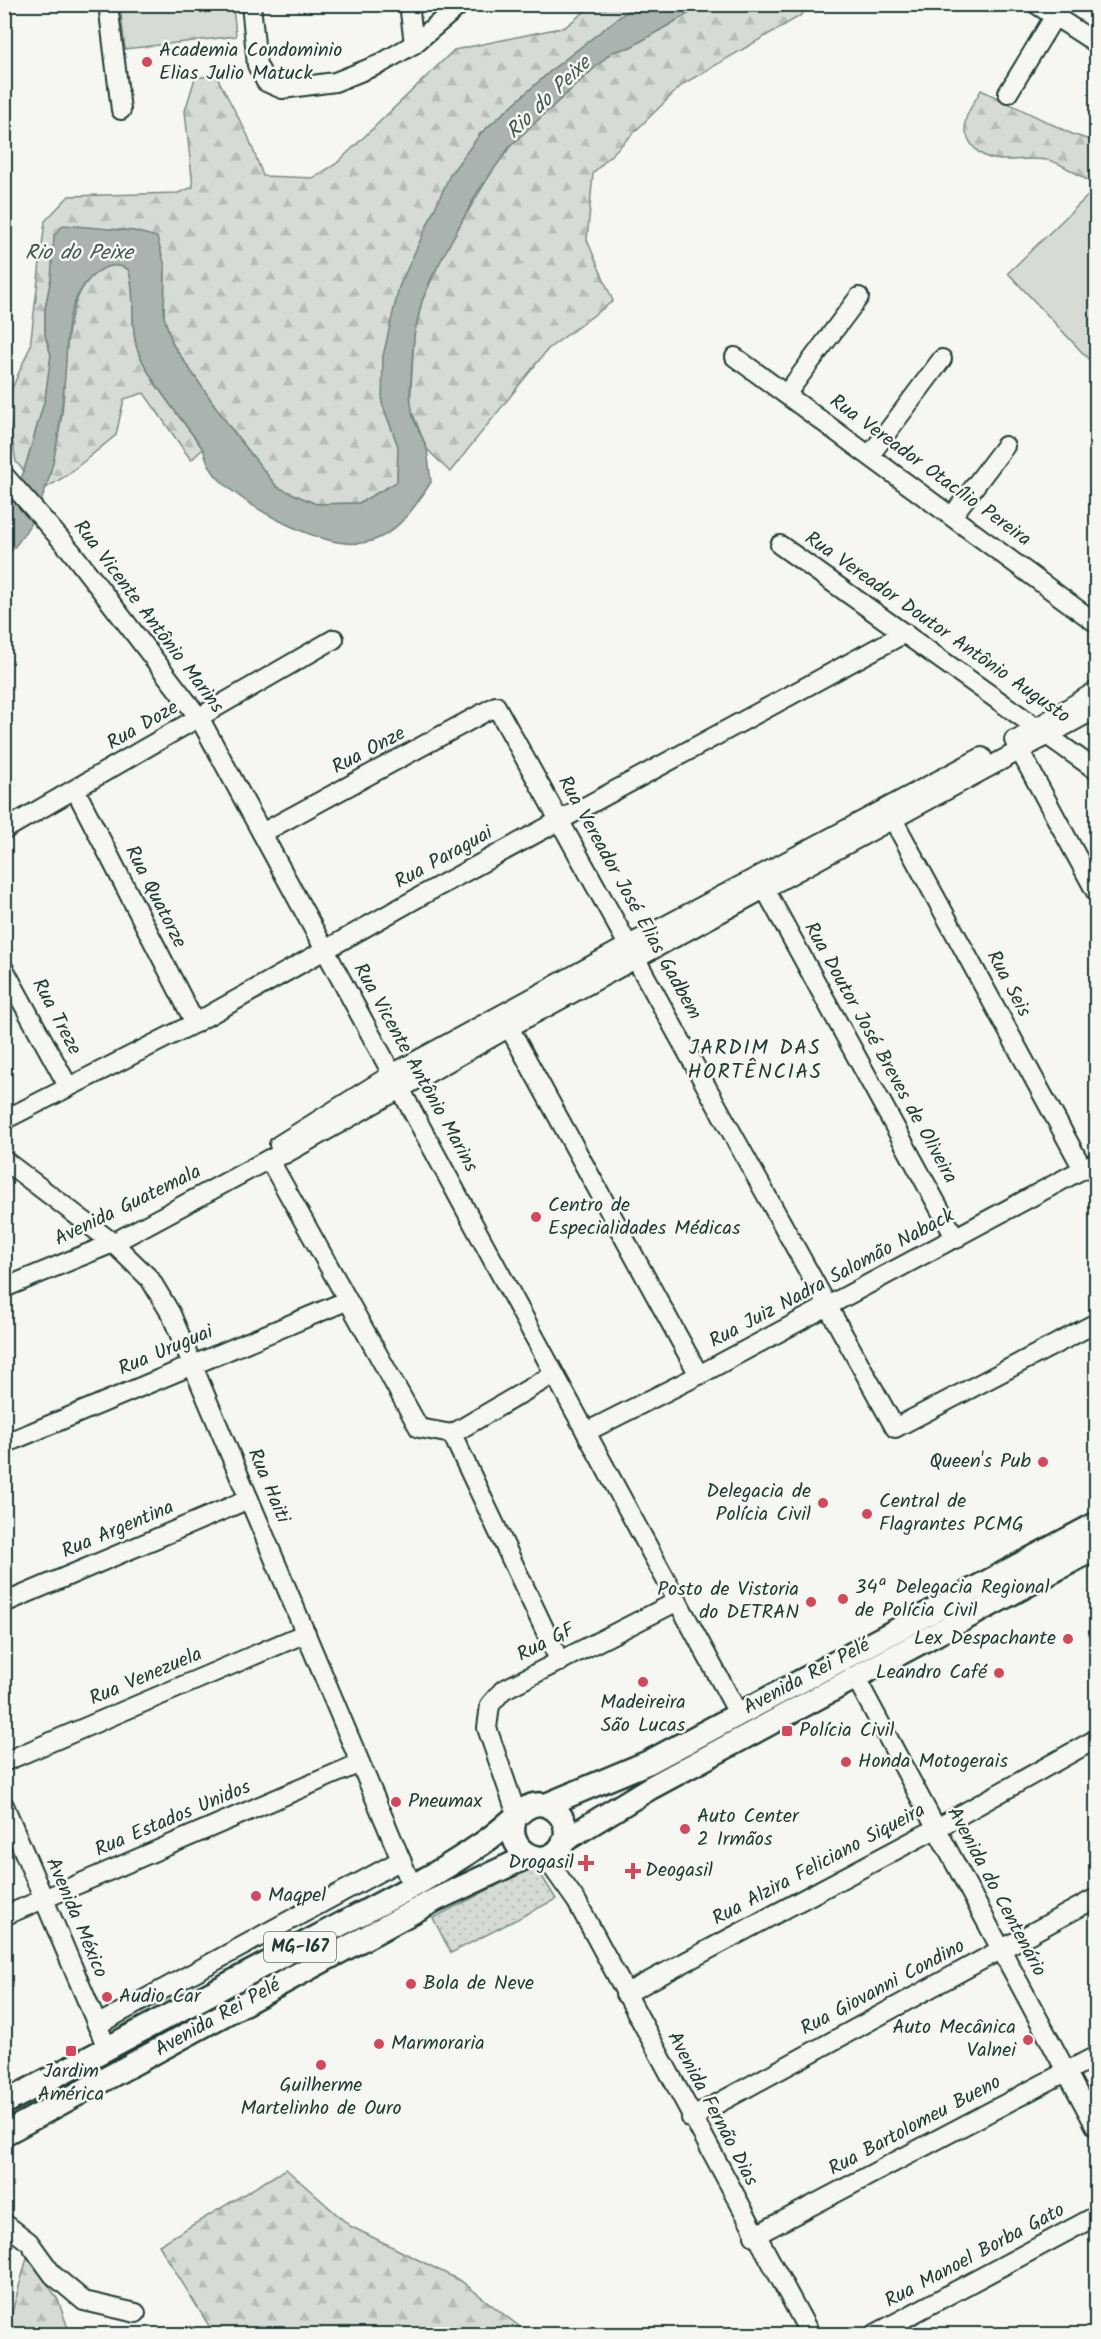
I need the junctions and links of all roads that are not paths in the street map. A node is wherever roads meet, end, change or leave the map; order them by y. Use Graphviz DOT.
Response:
graph roads {
  1 [pos="108,4"];
  2 [pos="251,4"];
  3 [pos="409,4"];
  4 [pos="461,4"];
  5 [pos="1036,4"];
  6 [pos="1058,10"];
  7 [pos="1096,43"];
  8 [pos="414,44"];
  9 [pos="1008,93"];
  10 [pos="121,110"];
  11 [pos="859,297"];
  12 [pos="735,357"];
  13 [pos="942,358"];
  14 [pos="787,393"];
  15 [pos="1005,446"];
  16 [pos="870,455"];
  17 [pos="4,475"];
  18 [pos="953,515"];
  19 [pos="780,545"];
  20 [pos="1096,623"];
  21 [pos="904,633"];
  22 [pos="334,639"];
  23 [pos="1096,691"];
  24 [pos="496,706"];
  25 [pos="1096,709"];
  26 [pos="200,719"];
  27 [pos="1044,732"];
  28 [pos="1017,746"];
  29 [pos="1096,770"];
  30 [pos="76,791"];
  31 [pos="891,814"];
  32 [pos="561,821"];
  33 [pos="4,831"];
  34 [pos="262,833"];
  35 [pos="765,889"];
  36 [pos="1096,892"];
  37 [pos="632,951"];
  38 [pos="326,952"];
  39 [pos="4,969"];
  40 [pos="506,1021"];
  41 [pos="195,1023"];
  42 [pos="397,1080"];
  43 [pos="68,1086"];
  44 [pos="4,1120"];
  45 [pos="269,1159"];
  46 [pos="4,1160"];
  47 [pos="1090,1166"];
  48 [pos="956,1239"];
  49 [pos="112,1243"];
  50 [pos="4,1288"];
  51 [pos="346,1301"];
  52 [pos="826,1306"];
  53 [pos="1096,1323"];
  54 [pos="192,1364"];
  55 [pos="554,1374"];
  56 [pos="699,1376"];
  57 [pos="586,1432"];
  58 [pos="452,1434"];
  59 [pos="4,1444"];
  60 [pos="249,1499"];
  61 [pos="1096,1524"];
  62 [pos="1096,1548"];
  63 [pos="678,1601"];
  64 [pos="4,1603"];
  65 [pos="306,1633"];
  66 [pos="560,1662"];
  67 [pos="856,1678"];
  68 [pos="738,1713"];
  69 [pos="1096,1739"];
  70 [pos="4,1762"];
  71 [pos="360,1763"];
  72 [pos="4,1805"];
  73 [pos="527,1811"];
  74 [pos="937,1828"];
  75 [pos="550,1850"];
  76 [pos="401,1860"];
  77 [pos="412,1886"];
  78 [pos="1096,1898"];
  79 [pos="44,1899"];
  80 [pos="4,1916"];
  81 [pos="1001,1949"];
  82 [pos="625,1994"];
  83 [pos="97,2025"];
  84 [pos="107,2048"];
  85 [pos="1096,2055"];
  86 [pos="1067,2071"];
  87 [pos="4,2103"];
  88 [pos="691,2118"];
  89 [pos="1096,2127"];
  90 [pos="4,2134"];
  91 [pos="1096,2217"];
  92 [pos="4,2223"];
  93 [pos="754,2236"];
  94 [pos="136,2313"];
  95 [pos="810,2334"];
  96 [pos="875,2334"];
  1 -- 10 [label="street"];
  2 -- 8 [label="street"];
  3 -- 8 [label="street"];
  4 -- 8 [label="street"];
  5 -- 6 [label="street"];
  6 -- 7 [label="street"];
  6 -- 9 [label="street"];
  11 -- 14 [label="street"];
  12 -- 14 [label="street, Rua Vereador Otacílio Pereira"];
  13 -- 16 [label="street"];
  14 -- 16 [label="street, Rua Vereador Otacílio Pereira"];
  15 -- 18 [label="street"];
  16 -- 18 [label="street, Rua Vereador Otacílio Pereira"];
  17 -- 26 [label="street, Rua Vicente Antônio Marins"];
  18 -- 20 [label="street, Rua Vereador Otacílio Pereira"];
  19 -- 21 [label="street, Rua Vereador Doutor Antônio Augusto"];
  21 -- 27 [label="street, Rua Vereador Doutor Antônio Augusto"];
  21 -- 32 [label="street, Rua Paraguai"];
  22 -- 26 [label="street, Rua Doze"];
  23 -- 27 [label="street"];
  24 -- 32 [label="street, Rua Vereador José Elias Gadbem"];
  24 -- 34 [label="street, Rua Onze"];
  25 -- 27 [label="street"];
  26 -- 30 [label="street, Rua Doze"];
  26 -- 34 [label="street, Rua Vicente Antônio Marins"];
  27 -- 28 [label="street"];
  27 -- 29 [label="street, Rua Vereador Doutor Antônio Augusto"];
  28 -- 31 [label="street"];
  28 -- 36 [label="street"];
  30 -- 33 [label="street, Rua Doze"];
  30 -- 41 [label="street, Rua Quatorze"];
  31 -- 35 [label="street"];
  31 -- 37 [label="street"];
  31 -- 47 [label="street, Rua Seis"];
  32 -- 37 [label="street, Rua Vereador José Elias Gadbem"];
  32 -- 38 [label="street, Rua Paraguai"];
  34 -- 38 [label="street, Rua Vicente Antônio Marins"];
  35 -- 37 [label="street"];
  35 -- 48 [label="street, Rua Doutor José Breves de Oliveira"];
  37 -- 40 [label="street, Avenida Guatemala"];
  37 -- 52 [label="street, Rua Vereador José Elias Gadbem"];
  38 -- 41 [label="street, Rua Paraguai"];
  38 -- 42 [label="street, Rua Vicente Antônio Marins"];
  39 -- 43 [label="street, Rua Treze"];
  40 -- 42 [label="street, Avenida Guatemala"];
  40 -- 56 [label="street"];
  41 -- 43 [label="street, Rua Paraguai"];
  42 -- 45 [label="street, Avenida Guatemala"];
  42 -- 55 [label="street, Rua Vicente Antônio Marins"];
  43 -- 44 [label="street, Rua Paraguai"];
  45 -- 49 [label="street, Avenida Guatemala"];
  45 -- 51 [label="street"];
  46 -- 49 [label="street, Rua Haiti"];
  47 -- 48 [label="street, Rua Juiz Nadra Salomão Naback"];
  48 -- 52 [label="street, Rua Juiz Nadra Salomão Naback"];
  49 -- 50 [label="street, Avenida Guatemala"];
  49 -- 54 [label="street, Rua Haiti"];
  51 -- 54 [label="street, Rua Uruguai"];
  51 -- 58 [label="street"];
  52 -- 53 [label="street, Rua Vereador José Elias Gadbem"];
  52 -- 56 [label="street, Rua Juiz Nadra Salomão Naback"];
  54 -- 59 [label="street, Rua Uruguai"];
  54 -- 60 [label="street, Rua Haiti"];
  55 -- 57 [label="street, Rua Vicente Antônio Marins"];
  55 -- 58 [label="street"];
  56 -- 57 [label="street, Rua Juiz Nadra Salomão Naback"];
  57 -- 63 [label="street, Rua Vicente Antônio Marins"];
  58 -- 66 [label="street"];
  60 -- 64 [label="street, Rua Argentina"];
  60 -- 65 [label="street, Rua Haiti"];
  61 -- 68 [label="main road, Avenida Rei Pelé / MG-167"];
  62 -- 67 [label="main road, Avenida Rei Pelé / MG-167"];
  63 -- 66 [label="street, Rua GF"];
  63 -- 68 [label="street, Rua Vicente Antônio Marins"];
  65 -- 70 [label="street, Rua Venezuela"];
  65 -- 71 [label="street, Rua Haiti"];
  66 -- 73 [label="street, Rua GF"];
  67 -- 74 [label="street, Avenida do Centenário"];
  67 -- 75 [label="main road, Avenida Rei Pelé / MG-167"];
  68 -- 73 [label="main road, Avenida Rei Pelé / MG-167"];
  69 -- 74 [label="street, Rua Alzira Feliciano Siqueira"];
  71 -- 76 [label="street, Rua Haiti"];
  71 -- 79 [label="street, Rua Estados Unidos"];
  72 -- 79 [label="street, Avenida México"];
  73 -- 75 [label="main road"];
  73 -- 75 [label="main road"];
  73 -- 77 [label="main road, Avenida Rei Pelé / MG-167"];
  74 -- 81 [label="street, Avenida do Centenário"];
  74 -- 82 [label="street, Rua Alzira Feliciano Siqueira"];
  75 -- 82 [label="street, Avenida Fernão Dias"];
  75 -- 90 [label="main road, Avenida Rei Pelé / MG-167"];
  76 -- 77 [label="street, Rua Haiti"];
  76 -- 83 [label="street"];
  77 -- 84 [label="main road, Avenida Rei Pelé / MG-167"];
  78 -- 81 [label="street, Rua Giovanni Condino"];
  79 -- 80 [label="street, Rua Estados Unidos"];
  79 -- 83 [label="street, Avenida México"];
  81 -- 86 [label="street, Avenida do Centenário"];
  81 -- 88 [label="street, Rua Giovanni Condino"];
  82 -- 88 [label="street, Avenida Fernão Dias"];
  83 -- 84 [label="street, Avenida México"];
  84 -- 87 [label="main road, Avenida Rei Pelé / MG-167"];
  85 -- 86 [label="street, Rua Bartolomeu Bueno"];
  86 -- 89 [label="street, Avenida do Centenário"];
  86 -- 93 [label="street, Rua Bartolomeu Bueno"];
  88 -- 93 [label="street, Avenida Fernão Dias"];
  91 -- 96 [label="street, Rua Manoel Borba Gato"];
  92 -- 94 [label="street"];
  93 -- 95 [label="street, Avenida Fernão Dias"];
}
